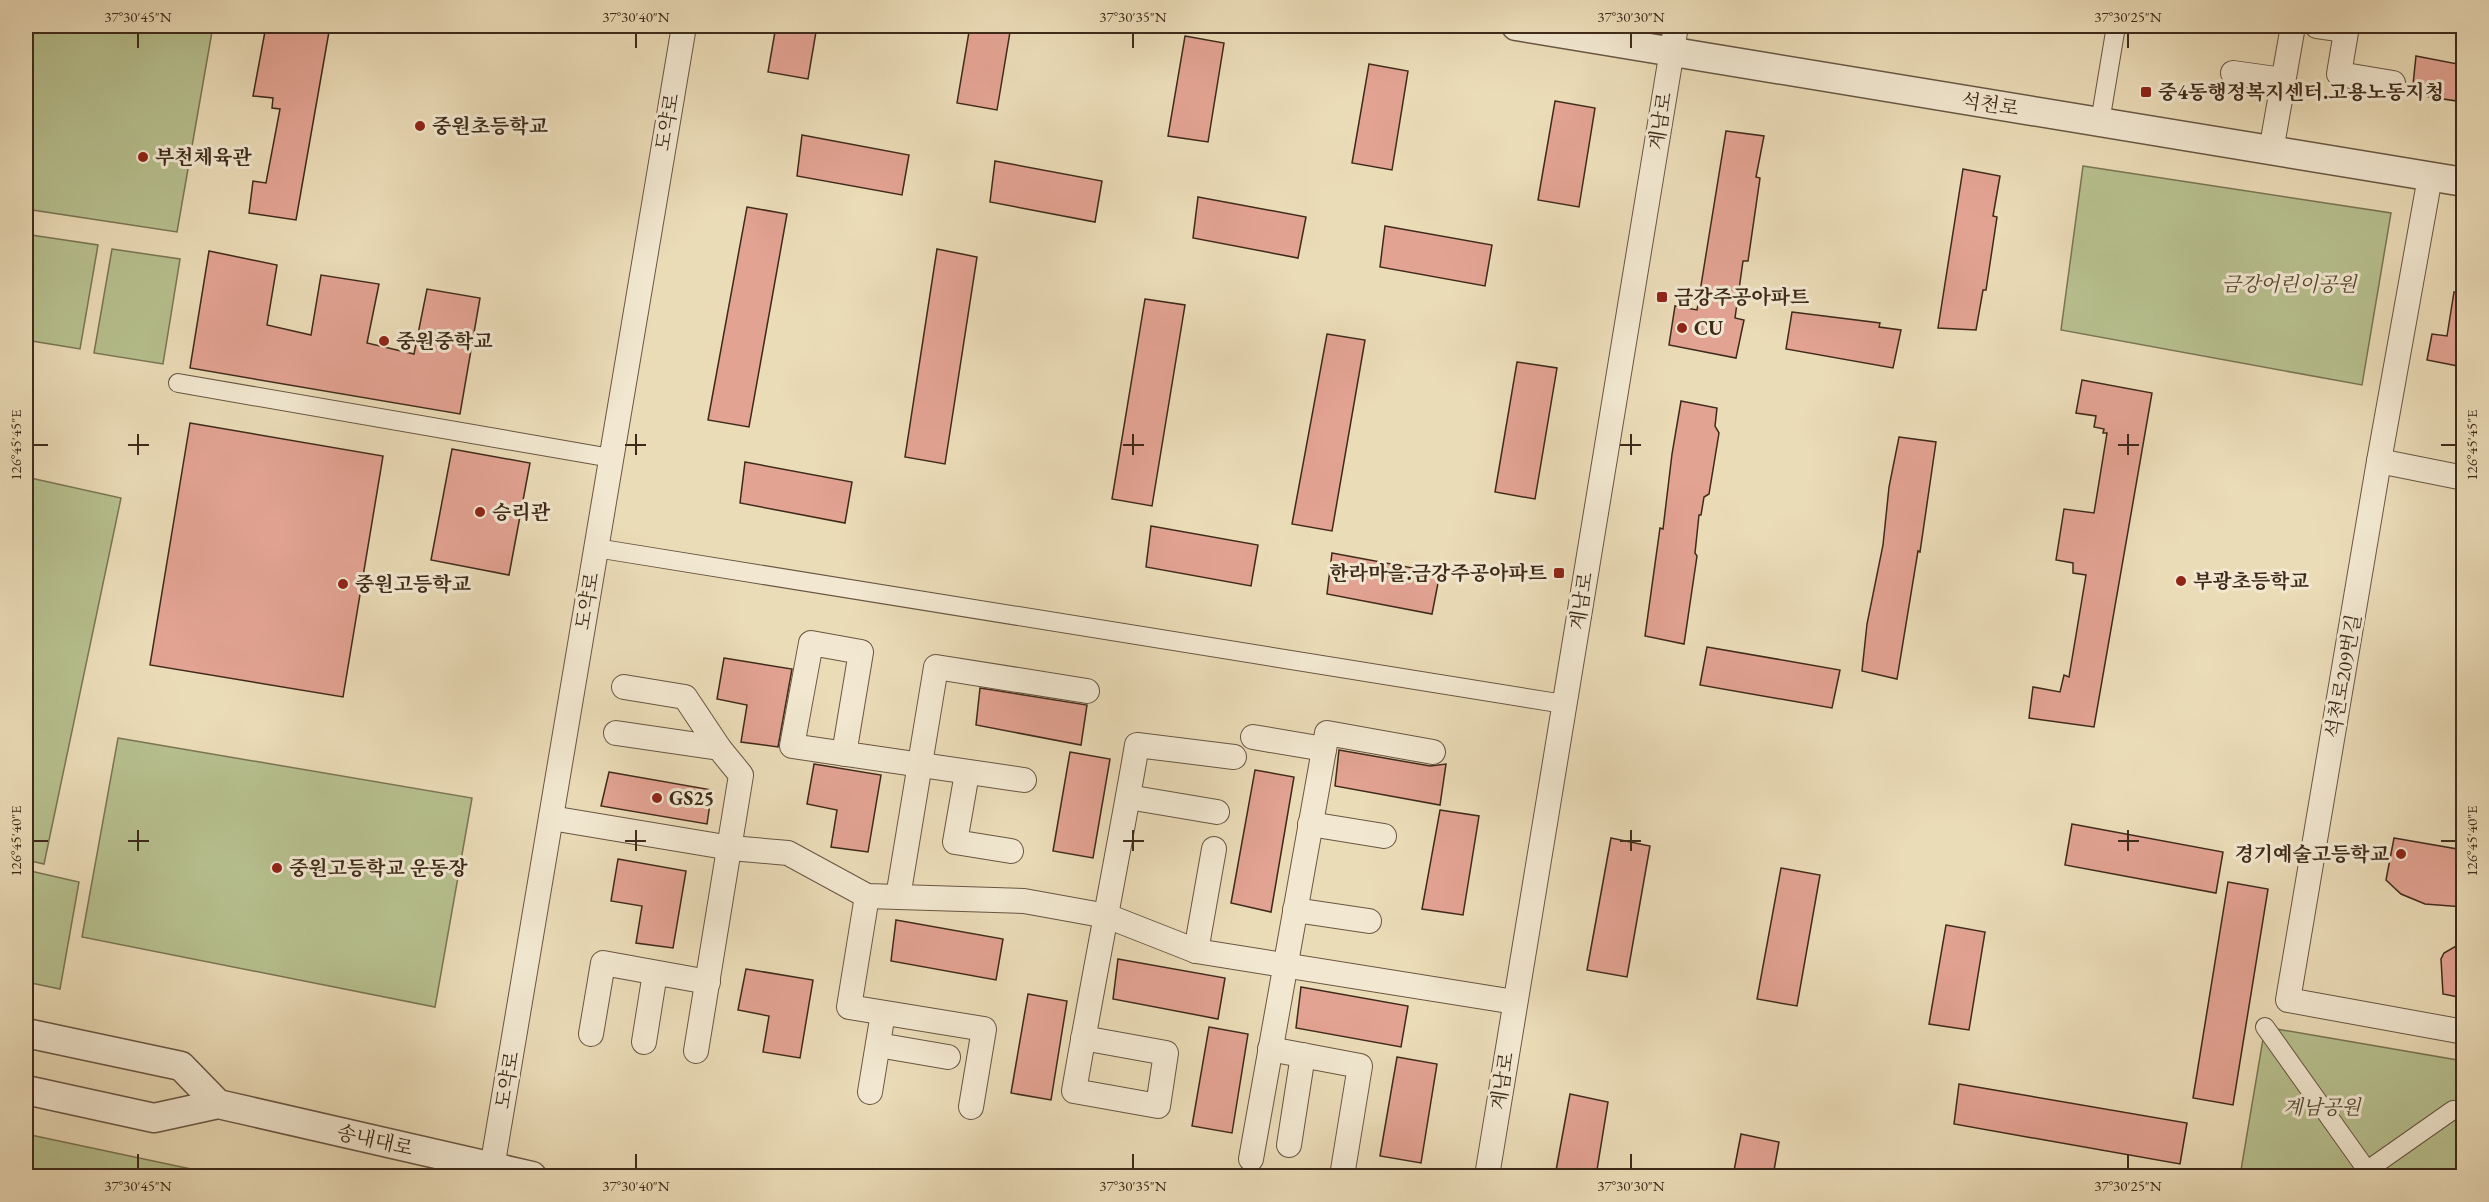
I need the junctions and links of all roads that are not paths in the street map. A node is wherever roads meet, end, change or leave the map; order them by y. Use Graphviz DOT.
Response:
graph roads {
  1 [pos="684,26"];
  2 [pos="1516,26"];
  3 [pos="2116,26"];
  4 [pos="2293,26"];
  5 [pos="2317,26"];
  6 [pos="2347,28"];
  7 [pos="1674,38"];
  8 [pos="2233,73"];
  9 [pos="2283,80"];
  10 [pos="2393,83"];
  11 [pos="2100,122"];
  12 [pos="2271,151"];
  13 [pos="2430,177"];
  14 [pos="2463,182"];
  15 [pos="178,383"];
  16 [pos="611,458"];
  17 [pos="2379,461"];
  18 [pos="2463,478"];
  19 [pos="596,548"];
  20 [pos="624,687"];
  21 [pos="1087,692"];
  22 [pos="1564,704"];
  23 [pos="616,733"];
  24 [pos="1253,737"];
  25 [pos="719,748"];
  26 [pos="1324,749"];
  27 [pos="1433,752"];
  28 [pos="844,754"];
  29 [pos="1234,757"];
  30 [pos="919,765"];
  31 [pos="967,773"];
  32 [pos="1024,780"];
  33 [pos="1128,797"];
  34 [pos="1218,812"];
  35 [pos="551,818"];
  36 [pos="1310,824"];
  37 [pos="1384,836"];
  38 [pos="731,848"];
  39 [pos="1214,849"];
  40 [pos="1011,851"];
  41 [pos="867,896"];
  42 [pos="898,897"];
  43 [pos="1295,910"];
  44 [pos="1107,916"];
  45 [pos="1369,921"];
  46 [pos="1196,951"];
  47 [pos="1285,965"];
  48 [pos="655,973"];
  49 [pos="708,982"];
  50 [pos="1515,1002"];
  51 [pos="883,1012"];
  52 [pos="2265,1027"];
  53 [pos="2463,1032"];
  54 [pos="26,1033"];
  55 [pos="591,1034"];
  56 [pos="1083,1038"];
  57 [pos="644,1042"];
  58 [pos="878,1045"];
  59 [pos="1270,1049"];
  60 [pos="696,1051"];
  61 [pos="1303,1055"];
  62 [pos="948,1057"];
  63 [pos="26,1090"];
  64 [pos="870,1092"];
  65 [pos="218,1104"];
  66 [pos="971,1107"];
  67 [pos="2463,1110"];
  68 [pos="1290,1145"];
  69 [pos="1251,1159"];
  70 [pos="491,1172"];
  71 [pos="2366,1174"];
  72 [pos="532,1176"];
  73 [pos="1342,1176"];
  74 [pos="1486,1176"];
  1 -- 16 [label="street, 도약로"];
  2 -- 7 [label="street, 석천로"];
  3 -- 11 [label="street"];
  4 -- 9 [label="street"];
  5 -- 6 [label="street"];
  6 -- 10 [label="street"];
  7 -- 11 [label="street, 석천로"];
  7 -- 22 [label="street, 계남로"];
  8 -- 9 [label="street"];
  9 -- 12 [label="street"];
  11 -- 12 [label="street, 석천로"];
  12 -- 13 [label="street, 석천로"];
  13 -- 14 [label="street, 석천로"];
  13 -- 17 [label="street, 석천로209번길"];
  15 -- 16 [label="street"];
  16 -- 19 [label="street, 도약로"];
  17 -- 18 [label="street"];
  17 -- 53 [label="street, 석천로209번길"];
  19 -- 22 [label="street"];
  19 -- 35 [label="street, 도약로"];
  20 -- 25 [label="street"];
  21 -- 30 [label="street"];
  22 -- 50 [label="street, 계남로"];
  23 -- 25 [label="street"];
  24 -- 26 [label="street"];
  25 -- 38 [label="street"];
  26 -- 27 [label="street"];
  26 -- 36 [label="street"];
  28 -- 28 [label="street"];
  28 -- 30 [label="street"];
  29 -- 33 [label="street"];
  30 -- 31 [label="street"];
  30 -- 42 [label="street"];
  31 -- 32 [label="street"];
  31 -- 40 [label="street"];
  33 -- 34 [label="street"];
  33 -- 44 [label="street"];
  35 -- 38 [label="street"];
  35 -- 70 [label="street, 도약로"];
  36 -- 37 [label="street"];
  36 -- 43 [label="street"];
  38 -- 41 [label="street"];
  38 -- 49 [label="street"];
  39 -- 46 [label="street"];
  41 -- 42 [label="street"];
  41 -- 51 [label="street"];
  42 -- 44 [label="street"];
  43 -- 45 [label="street"];
  43 -- 47 [label="street"];
  44 -- 46 [label="street"];
  44 -- 56 [label="street"];
  46 -- 47 [label="street"];
  47 -- 50 [label="street"];
  47 -- 59 [label="street"];
  48 -- 49 [label="street"];
  48 -- 55 [label="street"];
  48 -- 57 [label="street"];
  49 -- 60 [label="street"];
  50 -- 74 [label="street, 계남로"];
  51 -- 58 [label="street"];
  51 -- 66 [label="street"];
  52 -- 71 [label="street"];
  54 -- 65 [label="street"];
  58 -- 62 [label="street"];
  58 -- 64 [label="street"];
  59 -- 61 [label="street"];
  59 -- 69 [label="street"];
  61 -- 68 [label="street"];
  61 -- 73 [label="street"];
  63 -- 65 [label="street, 송내대로"];
  65 -- 70 [label="street, 송내대로"];
  67 -- 71 [label="street"];
  70 -- 72 [label="street, 송내대로"];
}
